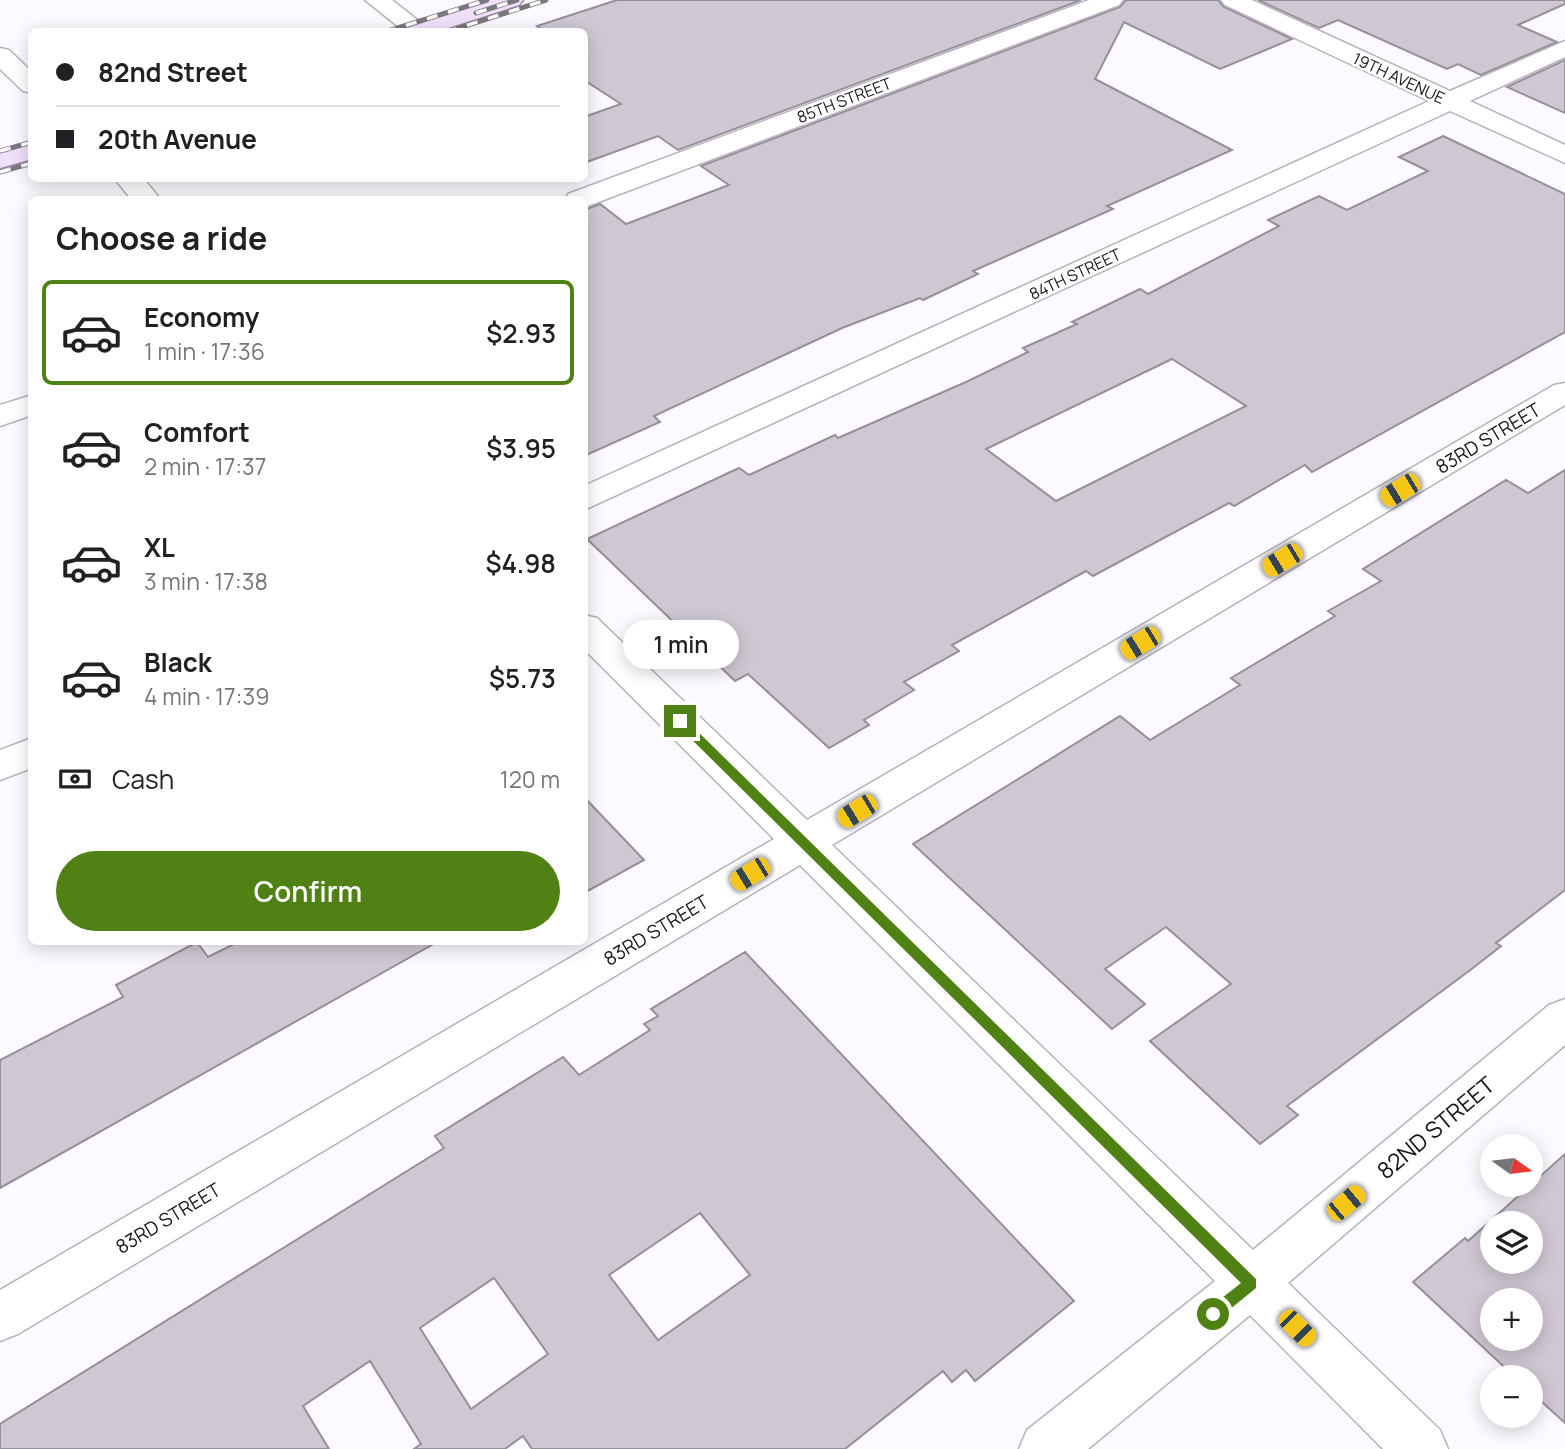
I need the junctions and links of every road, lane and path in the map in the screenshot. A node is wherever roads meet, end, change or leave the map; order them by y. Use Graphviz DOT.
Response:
graph roads {
  1 [pos="377,0"];
  2 [pos="511,0"];
  3 [pos="1111,0"];
  4 [pos="1233,0"];
  5 [pos="412,28"];
  6 [pos="420,28"];
  7 [pos="1565,48"];
  8 [pos="0,55"];
  9 [pos="28,82"];
  10 [pos="1450,102"];
  11 [pos="28,151"];
  12 [pos="1565,155"];
  13 [pos="0,160"];
  14 [pos="131,182"];
  15 [pos="144,196"];
  16 [pos="588,196"];
  17 [pos="1565,392"];
  18 [pos="28,406"];
  19 [pos="0,416"];
  20 [pos="588,497"];
  21 [pos="588,631"];
  22 [pos="28,754"];
  23 [pos="0,766"];
  24 [pos="804,843"];
  25 [pos="1565,1018"];
  26 [pos="1251,1283"];
  27 [pos="0,1317"];
  28 [pos="1046,1449"];
  29 [pos="1421,1449"];
  1 -- 5 [label="street"];
  2 -- 6 [label="main road"];
  3 -- 16 [label="street, 85TH STREET"];
  4 -- 10 [label="street, 19TH AVENUE"];
  7 -- 10 [label="street, 84TH STREET"];
  8 -- 9 [label="street"];
  10 -- 12 [label="street, 19TH AVENUE"];
  10 -- 20 [label="street, 84TH STREET"];
  11 -- 13 [label="main road"];
  14 -- 15 [label="street"];
  17 -- 24 [label="street, 83RD STREET"];
  18 -- 19 [label="street"];
  21 -- 24 [label="street"];
  22 -- 23 [label="street"];
  24 -- 26 [label="street"];
  24 -- 27 [label="street, 83RD STREET"];
  25 -- 26 [label="street, 82ND STREET"];
  26 -- 28 [label="street, 82ND STREET"];
  26 -- 29 [label="street"];
}
